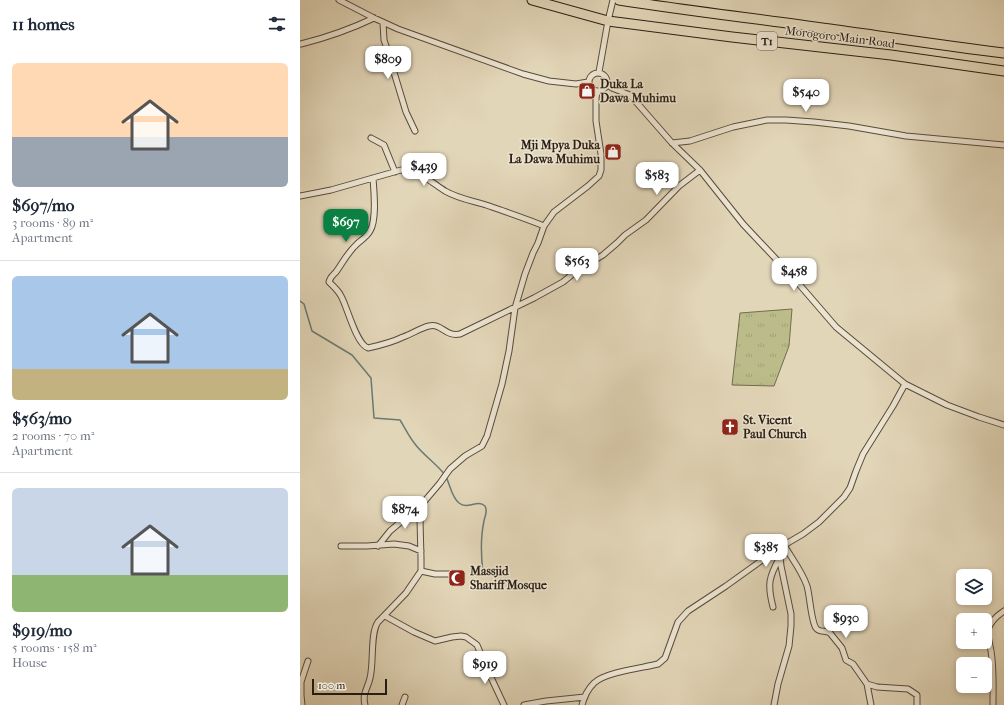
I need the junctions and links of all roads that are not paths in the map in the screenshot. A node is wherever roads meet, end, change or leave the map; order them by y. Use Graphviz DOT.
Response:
graph roads {
  1 [pos="339,0"];
  2 [pos="532,0"];
  3 [pos="613,0"];
  4 [pos="619,0"];
  5 [pos="374,18"];
  6 [pos="608,21"];
  7 [pos="383,23"];
  8 [pos="301,44"];
  9 [pos="1004,53"];
  10 [pos="1004,71"];
  11 [pos="598,72"];
  12 [pos="588,82"];
  13 [pos="607,84"];
  14 [pos="597,91"];
  15 [pos="415,130"];
  16 [pos="372,138"];
  17 [pos="672,143"];
  18 [pos="1004,145"];
  19 [pos="700,170"];
  20 [pos="395,172"];
  21 [pos="373,178"];
  22 [pos="300,190"];
  23 [pos="302,196"];
  24 [pos="544,226"];
  25 [pos="514,308"];
  26 [pos="905,384"];
  27 [pos="1004,420"];
  28 [pos="1002,424"];
  29 [pos="422,504"];
  30 [pos="341,546"];
  31 [pos="378,546"];
  32 [pos="782,547"];
  33 [pos="421,551"];
  34 [pos="780,556"];
  35 [pos="421,571"];
  36 [pos="452,574"];
  37 [pos="773,607"];
  38 [pos="1004,611"];
  39 [pos="385,616"];
  40 [pos="308,661"];
  41 [pos="867,684"];
  42 [pos="405,697"];
  43 [pos="584,697"];
  44 [pos="301,703"];
  45 [pos="365,705"];
  46 [pos="402,705"];
  47 [pos="504,705"];
  48 [pos="524,705"];
  49 [pos="582,705"];
  50 [pos="774,705"];
  51 [pos="870,705"];
  52 [pos="917,705"];
  53 [pos="993,705"];
  1 -- 5 [label="street"];
  2 -- 6 [label="highway, Morogoro Main Road / T1"];
  3 -- 6 [label="street"];
  4 -- 9 [label="highway, Morogoro Main Road / T1"];
  5 -- 7 [label="street"];
  5 -- 8 [label="street"];
  6 -- 10 [label="highway, Morogoro Main Road / T1"];
  6 -- 11 [label="street"];
  7 -- 12 [label="street"];
  7 -- 15 [label="street"];
  11 -- 12 [label="street"];
  11 -- 13 [label="street"];
  12 -- 14 [label="street"];
  13 -- 14 [label="street"];
  13 -- 17 [label="street"];
  14 -- 24 [label="street"];
  16 -- 20 [label="street"];
  17 -- 18 [label="street"];
  17 -- 19 [label="street"];
  19 -- 25 [label="street"];
  19 -- 26 [label="street"];
  20 -- 21 [label="street"];
  20 -- 24 [label="street"];
  21 -- 23 [label="street"];
  21 -- 25 [label="street"];
  22 -- 23 [label="street"];
  24 -- 25 [label="street"];
  25 -- 29 [label="street"];
  26 -- 28 [label="street"];
  26 -- 32 [label="street"];
  27 -- 28 [label="street"];
  29 -- 31 [label="street"];
  29 -- 33 [label="street"];
  30 -- 31 [label="street"];
  31 -- 33 [label="street"];
  32 -- 34 [label="street"];
  32 -- 41 [label="street"];
  32 -- 43 [label="street"];
  33 -- 35 [label="street"];
  34 -- 37 [label="street"];
  34 -- 50 [label="street"];
  35 -- 36 [label="street"];
  35 -- 39 [label="street"];
  38 -- 53 [label="street"];
  39 -- 45 [label="street"];
  39 -- 47 [label="street"];
  40 -- 44 [label="street"];
  41 -- 51 [label="street"];
  41 -- 52 [label="street"];
  42 -- 46 [label="street"];
  43 -- 48 [label="street"];
  43 -- 49 [label="street"];
}
